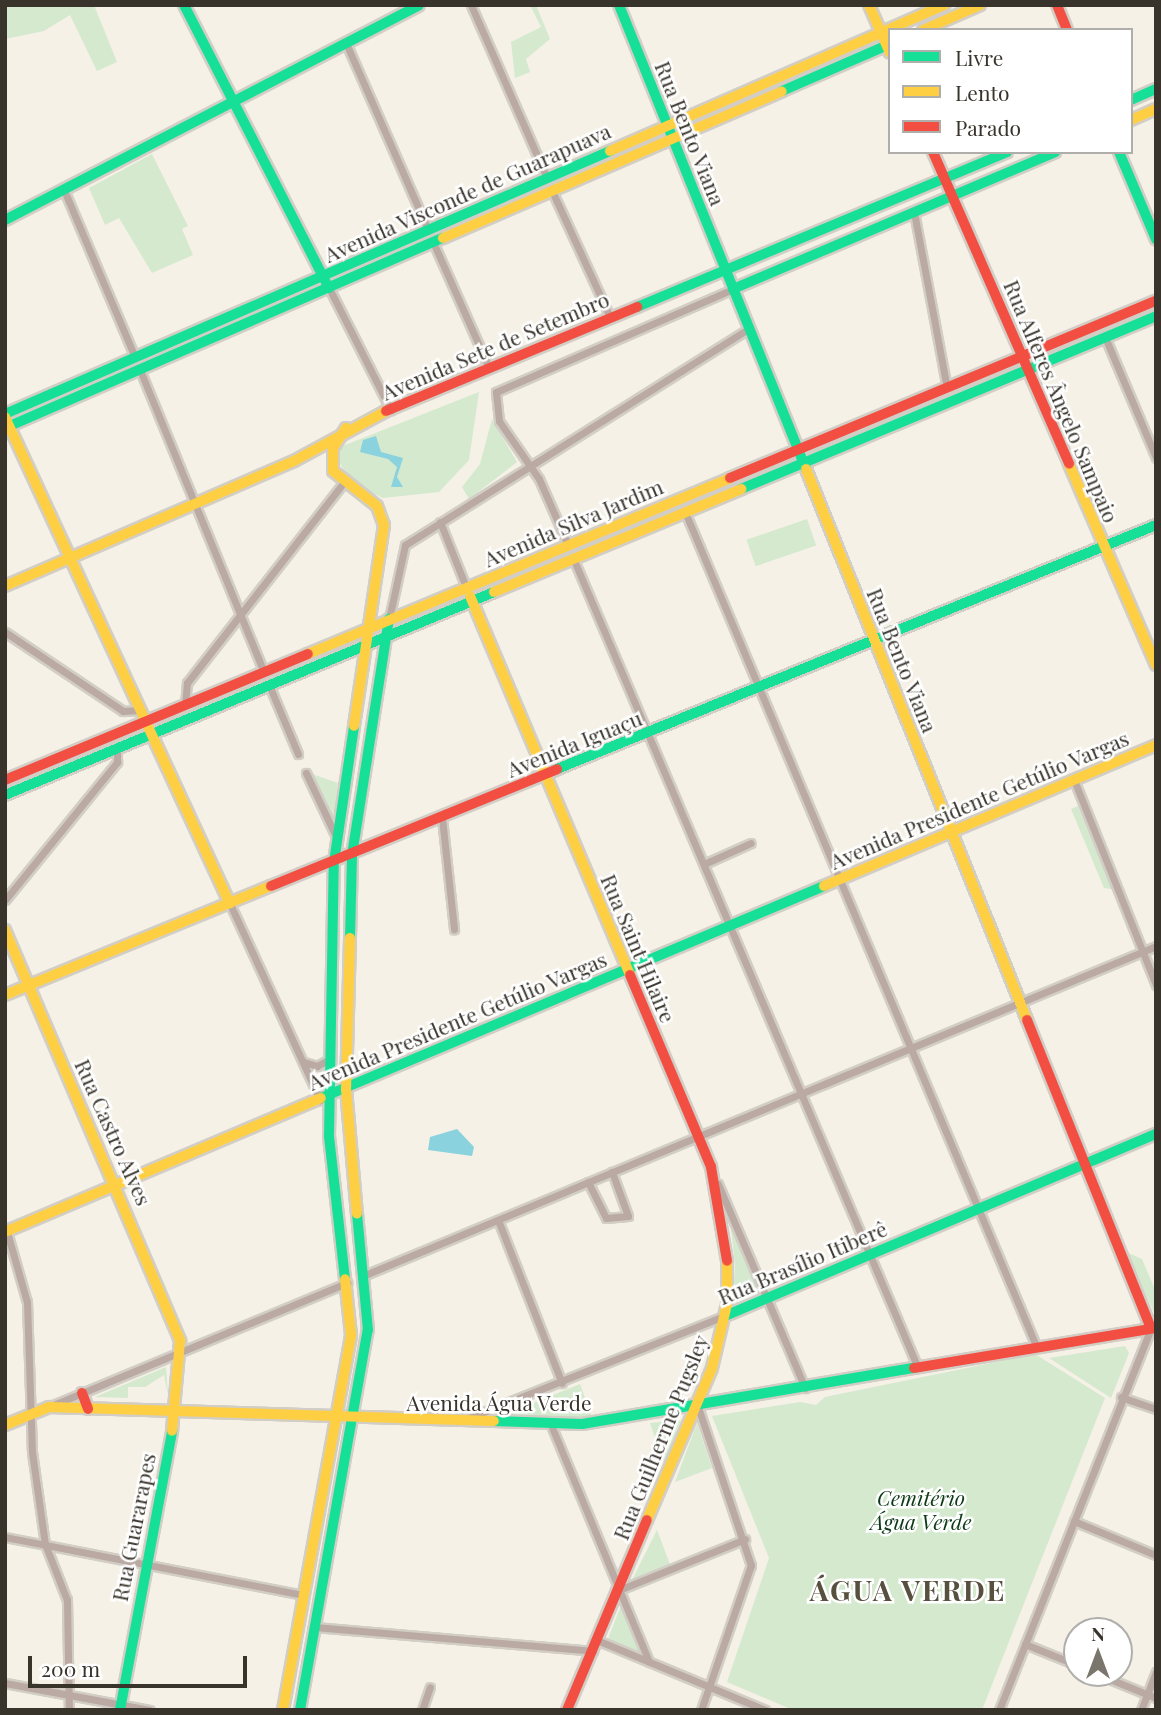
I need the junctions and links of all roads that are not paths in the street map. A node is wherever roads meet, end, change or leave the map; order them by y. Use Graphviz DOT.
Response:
graph roads {
  1 [pos="184,5"];
  2 [pos="419,5"];
  3 [pos="471,5"];
  4 [pos="619,5"];
  5 [pos="869,5"];
  6 [pos="945,5"];
  7 [pos="980,5"];
  8 [pos="1057,5"];
  9 [pos="942,22"];
  10 [pos="892,28"];
  11 [pos="928,28"];
  12 [pos="1066,28"];
  13 [pos="888,30"];
  14 [pos="881,33"];
  15 [pos="346,43"];
  16 [pos="888,46"];
  17 [pos="888,48"];
  18 [pos="1156,89"];
  19 [pos="1133,99"];
  20 [pos="727,100"];
  21 [pos="234,101"];
  22 [pos="751,104"];
  23 [pos="1156,109"];
  24 [pos="1133,119"];
  25 [pos="667,126"];
  26 [pos="672,139"];
  27 [pos="934,154"];
  28 [pos="1002,154"];
  29 [pos="1050,154"];
  30 [pos="1120,154"];
  31 [pos="568,169"];
  32 [pos="587,176"];
  33 [pos="547,178"];
  34 [pos="944,179"];
  35 [pos="64,190"];
  36 [pos="552,191"];
  37 [pos="952,196"];
  38 [pos="498,200"];
  39 [pos="914,212"];
  40 [pos="20,213"];
  41 [pos="487,219"];
  42 [pos="5,220"];
  43 [pos="5,229"];
  44 [pos="428,230"];
  45 [pos="1156,239"];
  46 [pos="433,242"];
  47 [pos="369,255"];
  48 [pos="396,259"];
  49 [pos="726,271"];
  50 [pos="323,276"];
  51 [pos="329,288"];
  52 [pos="733,289"];
  53 [pos="1156,301"];
  54 [pos="1130,312"];
  55 [pos="1156,316"];
  56 [pos="610,317"];
  57 [pos="749,328"];
  58 [pos="1119,331"];
  59 [pos="1105,337"];
  60 [pos="1022,356"];
  61 [pos="135,357"];
  62 [pos="489,368"];
  63 [pos="1027,369"];
  64 [pos="139,370"];
  65 [pos="947,388"];
  66 [pos="37,400"];
  67 [pos="61,404"];
  68 [pos="391,410"];
  69 [pos="881,415"];
  70 [pos="6,421"];
  71 [pos="896,424"];
  72 [pos="346,428"];
  73 [pos="797,450"];
  74 [pos="1156,458"];
  75 [pos="803,463"];
  76 [pos="524,465"];
  77 [pos="734,476"];
  78 [pos="343,483"];
  79 [pos="712,500"];
  80 [pos="195,504"];
  81 [pos="685,512"];
  82 [pos="645,513"];
  83 [pos="666,520"];
  84 [pos="440,522"];
  85 [pos="1156,525"];
  86 [pos="568,545"];
  87 [pos="1104,546"];
  88 [pos="71,558"];
  89 [pos="573,558"];
  90 [pos="5,586"];
  91 [pos="466,587"];
  92 [pos="472,600"];
  93 [pos="240,614"];
  94 [pos="389,619"];
  95 [pos="370,627"];
  96 [pos="5,632"];
  97 [pos="387,636"];
  98 [pos="874,641"];
  99 [pos="368,644"];
  100 [pos="325,646"];
  101 [pos="347,652"];
  102 [pos="1156,665"];
  103 [pos="264,672"];
  104 [pos="269,685"];
  105 [pos="760,688"];
  106 [pos="185,705"];
  107 [pos="140,710"];
  108 [pos="123,711"];
  109 [pos="145,721"];
  110 [pos="131,727"];
  111 [pos="151,734"];
  112 [pos="648,734"];
  113 [pos="1156,745"];
  114 [pos="117,748"];
  115 [pos="298,754"];
  116 [pos="306,773"];
  117 [pos="546,776"];
  118 [pos="5,780"];
  119 [pos="1074,780"];
  120 [pos="5,795"];
  121 [pos="442,818"];
  122 [pos="951,832"];
  123 [pos="355,833"];
  124 [pos="337,838"];
  125 [pos="751,843"];
  126 [pos="373,847"];
  127 [pos="352,855"];
  128 [pos="334,862"];
  129 [pos="704,864"];
  130 [pos="840,879"];
  131 [pos="5,900"];
  132 [pos="230,904"];
  133 [pos="730,926"];
  134 [pos="454,929"];
  135 [pos="5,930"];
  136 [pos="1156,946"];
  137 [pos="1142,951"];
  138 [pos="628,969"];
  139 [pos="29,985"];
  140 [pos="1156,985"];
  141 [pos="5,995"];
  142 [pos="1020,1002"];
  143 [pos="911,1048"];
  144 [pos="301,1059"];
  145 [pos="328,1060"];
  146 [pos="346,1089"];
  147 [pos="801,1093"];
  148 [pos="324,1098"];
  149 [pos="1156,1134"];
  150 [pos="698,1136"];
  151 [pos="1085,1164"];
  152 [pos="711,1167"];
  153 [pos="612,1172"];
  154 [pos="588,1182"];
  155 [pos="116,1185"];
  156 [pos="979,1209"];
  157 [pos="498,1220"];
  158 [pos="6,1231"];
  159 [pos="870,1255"];
  160 [pos="365,1275"];
  161 [pos="348,1282"];
  162 [pos="766,1298"];
  163 [pos="725,1316"];
  164 [pos="1153,1328"];
  165 [pos="1037,1348"];
  166 [pos="181,1352"];
  167 [pos="918,1368"];
  168 [pos="562,1382"];
  169 [pos="804,1388"];
  170 [pos="82,1393"];
  171 [pos="1121,1397"];
  172 [pos="49,1407"];
  173 [pos="698,1407"];
  174 [pos="88,1409"];
  175 [pos="1156,1409"];
  176 [pos="175,1412"];
  177 [pos="32,1414"];
  178 [pos="335,1419"];
  179 [pos="353,1419"];
  180 [pos="460,1421"];
  181 [pos="5,1425"];
  182 [pos="551,1425"];
  183 [pos="1074,1521"];
  184 [pos="5,1537"];
  185 [pos="745,1539"];
  186 [pos="45,1544"];
  187 [pos="1156,1555"];
  188 [pos="145,1561"];
  189 [pos="619,1590"];
  190 [pos="304,1595"];
  191 [pos="315,1626"];
  192 [pos="597,1640"];
  193 [pos="1025,1644"];
  194 [pos="593,1651"];
  195 [pos="1063,1659"];
  196 [pos="649,1662"];
  197 [pos="1156,1672"];
  198 [pos="5,1683"];
  199 [pos="430,1687"];
  200 [pos="709,1687"];
  201 [pos="1130,1687"];
  202 [pos="1147,1694"];
  203 [pos="69,1695"];
  204 [pos="1156,1698"];
  205 [pos="120,1707"];
  206 [pos="69,1710"];
  207 [pos="149,1710"];
  208 [pos="283,1710"];
  209 [pos="300,1710"];
  210 [pos="422,1710"];
  211 [pos="567,1710"];
  212 [pos="701,1710"];
  213 [pos="765,1710"];
  214 [pos="999,1710"];
  215 [pos="1141,1710"];
  1 -- 21 [label="main road"];
  2 -- 15 [label="main road"];
  3 -- 33 [label="street"];
  4 -- 25 [label="main road, Rua Bento Viana"];
  5 -- 14 [label="main road"];
  6 -- 9 [label="main road"];
  6 -- 10 [label="main road, Avenida Visconde de Guarapuava"];
  7 -- 9 [label="main road"];
  8 -- 12 [label="main road"];
  9 -- 11 [label="main road"];
  13 -- 14 [label="main road, Avenida Visconde de Guarapuava"];
  14 -- 16 [label="main road"];
  14 -- 20 [label="main road, Avenida Visconde de Guarapuava"];
  15 -- 21 [label="main road"];
  15 -- 44 [label="street"];
  17 -- 22 [label="main road, Avenida Visconde de Guarapuava"];
  18 -- 19 [label="main road"];
  20 -- 22 [label="main road"];
  20 -- 25 [label="main road, Avenida Visconde de Guarapuava"];
  21 -- 35 [label="main road"];
  21 -- 50 [label="main road"];
  22 -- 26 [label="main road, Avenida Visconde de Guarapuava"];
  23 -- 24 [label="main road"];
  25 -- 26 [label="main road, Rua Bento Viana"];
  25 -- 31 [label="main road, Avenida Visconde de Guarapuava"];
  26 -- 32 [label="main road, Avenida Visconde de Guarapuava"];
  26 -- 49 [label="main road, Rua Bento Viana"];
  27 -- 34 [label="main road, Rua Alferes Ângelo Sampaio"];
  28 -- 34 [label="main road, Avenida Sete de Setembro"];
  29 -- 37 [label="main road, Avenida Sete de Setembro"];
  30 -- 45 [label="main road"];
  31 -- 32 [label="main road"];
  31 -- 33 [label="main road, Avenida Visconde de Guarapuava"];
  32 -- 36 [label="main road, Avenida Visconde de Guarapuava"];
  33 -- 38 [label="main road, Avenida Visconde de Guarapuava"];
  34 -- 37 [label="main road, Rua Alferes Ângelo Sampaio"];
  34 -- 49 [label="main road, Avenida Sete de Setembro"];
  35 -- 40 [label="main road"];
  35 -- 61 [label="street"];
  36 -- 41 [label="main road, Avenida Visconde de Guarapuava"];
  36 -- 56 [label="street"];
  37 -- 39 [label="main road, Avenida Sete de Setembro"];
  37 -- 60 [label="main road, Rua Alferes Ângelo Sampaio"];
  38 -- 41 [label="main road"];
  38 -- 44 [label="main road, Avenida Visconde de Guarapuava"];
  39 -- 52 [label="main road, Avenida Sete de Setembro"];
  39 -- 65 [label="street"];
  40 -- 42 [label="main road"];
  40 -- 43 [label="main road"];
  41 -- 46 [label="main road, Avenida Visconde de Guarapuava"];
  44 -- 47 [label="main road, Avenida Visconde de Guarapuava"];
  46 -- 48 [label="main road, Avenida Visconde de Guarapuava"];
  46 -- 62 [label="street"];
  47 -- 48 [label="main road"];
  47 -- 50 [label="main road, Avenida Visconde de Guarapuava"];
  48 -- 51 [label="main road, Avenida Visconde de Guarapuava"];
  49 -- 52 [label="main road, Rua Bento Viana"];
  49 -- 56 [label="main road, Avenida Sete de Setembro"];
  50 -- 51 [label="main road"];
  50 -- 61 [label="main road, Avenida Visconde de Guarapuava"];
  51 -- 64 [label="main road, Avenida Visconde de Guarapuava"];
  51 -- 68 [label="street"];
  52 -- 57 [label="main road, Rua Bento Viana"];
  52 -- 76 [label="street, Avenida Sete de Setembro"];
  53 -- 54 [label="main road, Avenida Silva Jardim"];
  54 -- 58 [label="main road"];
  54 -- 60 [label="main road, Avenida Silva Jardim"];
  55 -- 58 [label="main road, Avenida Silva Jardim"];
  56 -- 62 [label="main road, Avenida Sete de Setembro"];
  57 -- 73 [label="main road, Rua Bento Viana"];
  57 -- 76 [label="street"];
  58 -- 59 [label="main road, Avenida Silva Jardim"];
  59 -- 63 [label="main road, Avenida Silva Jardim"];
  59 -- 74 [label="street"];
  60 -- 63 [label="main road, Rua Alferes Ângelo Sampaio"];
  60 -- 65 [label="main road, Avenida Silva Jardim"];
  61 -- 66 [label="main road, Avenida Visconde de Guarapuava"];
  62 -- 68 [label="main road, Avenida Sete de Setembro"];
  63 -- 71 [label="main road, Avenida Silva Jardim"];
  63 -- 87 [label="main road, Rua Alferes Ângelo Sampaio"];
  64 -- 67 [label="main road, Avenida Visconde de Guarapuava"];
  64 -- 80 [label="street"];
  65 -- 69 [label="main road, Avenida Silva Jardim"];
  66 -- 67 [label="main road"];
  66 -- 70 [label="main road, Avenida Visconde de Guarapuava"];
  67 -- 70 [label="main road, Avenida Visconde de Guarapuava"];
  68 -- 72 [label="main road, Avenida Sete de Setembro"];
  69 -- 71 [label="main road"];
  69 -- 73 [label="main road, Avenida Silva Jardim"];
  70 -- 88 [label="main road"];
  71 -- 75 [label="main road, Avenida Silva Jardim"];
  72 -- 78 [label="main road"];
  72 -- 80 [label="main road, Avenida Sete de Setembro"];
  73 -- 75 [label="main road, Rua Bento Viana"];
  73 -- 77 [label="main road, Avenida Silva Jardim"];
  75 -- 79 [label="main road, Avenida Silva Jardim"];
  75 -- 98 [label="main road, Rua Bento Viana"];
  76 -- 84 [label="street"];
  76 -- 86 [label="street"];
  77 -- 79 [label="main road"];
  77 -- 82 [label="main road, Avenida Silva Jardim"];
  78 -- 93 [label="street"];
  78 -- 95 [label="main road"];
  79 -- 81 [label="main road, Avenida Silva Jardim"];
  80 -- 88 [label="main road, Avenida Sete de Setembro"];
  80 -- 93 [label="street"];
  81 -- 83 [label="main road, Avenida Silva Jardim"];
  81 -- 105 [label="street"];
  82 -- 83 [label="main road"];
  82 -- 86 [label="main road, Avenida Silva Jardim"];
  83 -- 89 [label="main road, Avenida Silva Jardim"];
  84 -- 91 [label="street, Rua Saint Hilaire"];
  84 -- 94 [label="street"];
  85 -- 87 [label="main road, Avenida Iguaçu"];
  86 -- 91 [label="main road, Avenida Silva Jardim"];
  87 -- 98 [label="main road, Avenida Iguaçu"];
  87 -- 102 [label="main road, Rua Alferes Ângelo Sampaio"];
  88 -- 90 [label="main road, Avenida Sete de Setembro"];
  88 -- 107 [label="main road"];
  89 -- 92 [label="main road, Avenida Silva Jardim"];
  89 -- 112 [label="street"];
  91 -- 92 [label="main road, Rua Saint Hilaire"];
  91 -- 94 [label="main road, Avenida Silva Jardim"];
  92 -- 97 [label="main road, Avenida Silva Jardim"];
  92 -- 117 [label="main road, Rua Saint Hilaire"];
  93 -- 103 [label="street"];
  93 -- 106 [label="street"];
  94 -- 95 [label="main road, Avenida Silva Jardim"];
  94 -- 97 [label="main road"];
  95 -- 99 [label="main road"];
  95 -- 100 [label="main road, Avenida Silva Jardim"];
  96 -- 108 [label="street"];
  97 -- 99 [label="main road, Avenida Silva Jardim"];
  97 -- 123 [label="main road"];
  98 -- 105 [label="main road, Avenida Iguaçu"];
  98 -- 122 [label="main road, Rua Bento Viana"];
  99 -- 101 [label="main road, Avenida Silva Jardim"];
  99 -- 124 [label="main road"];
  100 -- 101 [label="main road"];
  100 -- 103 [label="main road, Avenida Silva Jardim"];
  101 -- 104 [label="main road, Avenida Silva Jardim"];
  103 -- 106 [label="main road, Avenida Silva Jardim"];
  104 -- 111 [label="main road, Avenida Silva Jardim"];
  104 -- 115 [label="street"];
  105 -- 112 [label="main road, Avenida Iguaçu"];
  105 -- 130 [label="street"];
  106 -- 109 [label="main road, Avenida Silva Jardim"];
  107 -- 108 [label="street"];
  107 -- 109 [label="main road"];
  108 -- 110 [label="street"];
  109 -- 110 [label="main road, Avenida Silva Jardim"];
  109 -- 111 [label="main road"];
  110 -- 118 [label="main road, Avenida Silva Jardim"];
  111 -- 114 [label="main road, Avenida Silva Jardim"];
  111 -- 132 [label="main road"];
  112 -- 117 [label="main road, Avenida Iguaçu"];
  112 -- 129 [label="street"];
  113 -- 119 [label="main road, Avenida Presidente Getúlio Vargas"];
  114 -- 120 [label="main road, Avenida Silva Jardim"];
  114 -- 131 [label="street"];
  116 -- 124 [label="street"];
  117 -- 121 [label="main road, Avenida Iguaçu"];
  117 -- 138 [label="main road, Rua Saint Hilaire"];
  119 -- 122 [label="main road, Avenida Presidente Getúlio Vargas"];
  119 -- 137 [label="street"];
  121 -- 126 [label="main road, Avenida Iguaçu"];
  121 -- 134 [label="street"];
  122 -- 130 [label="main road, Avenida Presidente Getúlio Vargas"];
  122 -- 142 [label="main road, Rua Bento Viana"];
  123 -- 126 [label="main road"];
  123 -- 127 [label="main road"];
  124 -- 128 [label="main road"];
  125 -- 129 [label="street"];
  126 -- 127 [label="main road, Avenida Iguaçu"];
  127 -- 128 [label="main road, Avenida Iguaçu"];
  127 -- 146 [label="main road"];
  128 -- 132 [label="main road, Avenida Iguaçu"];
  128 -- 145 [label="main road"];
  129 -- 133 [label="street"];
  130 -- 133 [label="main road, Avenida Presidente Getúlio Vargas"];
  130 -- 143 [label="street"];
  132 -- 139 [label="main road, Avenida Iguaçu"];
  132 -- 144 [label="street"];
  133 -- 138 [label="main road, Avenida Presidente Getúlio Vargas"];
  133 -- 147 [label="street"];
  135 -- 139 [label="main road, Rua Castro Alves"];
  136 -- 137 [label="street"];
  137 -- 140 [label="street"];
  137 -- 142 [label="street"];
  138 -- 146 [label="main road, Avenida Presidente Getúlio Vargas"];
  138 -- 150 [label="main road, Rua Saint Hilaire"];
  139 -- 141 [label="main road, Avenida Iguaçu"];
  139 -- 155 [label="main road, Rua Castro Alves"];
  142 -- 143 [label="street"];
  142 -- 151 [label="main road, Rua Bento Viana"];
  143 -- 147 [label="street"];
  143 -- 156 [label="street"];
  144 -- 145 [label="street"];
  144 -- 148 [label="street"];
  145 -- 148 [label="main road"];
  146 -- 148 [label="main road, Avenida Presidente Getúlio Vargas"];
  146 -- 160 [label="main road"];
  147 -- 150 [label="street"];
  147 -- 159 [label="street"];
  148 -- 155 [label="main road, Avenida Presidente Getúlio Vargas"];
  148 -- 161 [label="main road"];
  149 -- 151 [label="main road, Rua Brasílio Itiberê"];
  150 -- 152 [label="main road, Rua Saint Hilaire"];
  150 -- 153 [label="street"];
  151 -- 156 [label="main road, Rua Brasílio Itiberê"];
  151 -- 164 [label="main road, Rua Bento Viana"];
  152 -- 162 [label="street, Rua Saint Hilaire"];
  152 -- 163 [label="main road, Rua Guilherme Pugsley"];
  153 -- 154 [label="street"];
  153 -- 154 [label="street"];
  154 -- 157 [label="street"];
  155 -- 158 [label="main road, Avenida Presidente Getúlio Vargas"];
  155 -- 166 [label="main road, Rua Castro Alves"];
  156 -- 159 [label="main road, Rua Brasílio Itiberê"];
  156 -- 165 [label="street"];
  157 -- 160 [label="street"];
  157 -- 168 [label="street"];
  158 -- 177 [label="street"];
  159 -- 162 [label="main road, Rua Brasílio Itiberê"];
  159 -- 167 [label="street"];
  160 -- 179 [label="main road"];
  161 -- 166 [label="street"];
  161 -- 178 [label="main road"];
  162 -- 163 [label="main road, Rua Brasílio Itiberê"];
  162 -- 169 [label="street, Rua Saint Hilaire"];
  163 -- 168 [label="street, Rua Brasílio Itiberê"];
  163 -- 173 [label="main road, Rua Guilherme Pugsley"];
  164 -- 165 [label="main road, Avenida Água Verde"];
  164 -- 171 [label="street"];
  165 -- 167 [label="main road, Avenida Água Verde"];
  166 -- 170 [label="street"];
  166 -- 176 [label="main road, Rua Guararapes"];
  167 -- 169 [label="main road, Avenida Água Verde"];
  168 -- 180 [label="street, Rua Brasílio Itiberê"];
  169 -- 173 [label="main road, Avenida Água Verde"];
  170 -- 172 [label="street"];
  170 -- 174 [label="main road"];
  171 -- 175 [label="street"];
  171 -- 183 [label="street"];
  172 -- 174 [label="main road, Avenida Água Verde"];
  172 -- 177 [label="main road, Avenida Água Verde"];
  173 -- 182 [label="main road, Avenida Água Verde"];
  173 -- 185 [label="street"];
  173 -- 189 [label="main road, Rua Guilherme Pugsley"];
  174 -- 176 [label="main road, Avenida Água Verde"];
  176 -- 178 [label="main road, Avenida Água Verde"];
  176 -- 188 [label="main road, Rua Guararapes"];
  177 -- 181 [label="main road, Avenida Água Verde"];
  177 -- 186 [label="street"];
  178 -- 179 [label="main road, Avenida Água Verde"];
  178 -- 190 [label="main road"];
  179 -- 180 [label="main road, Avenida Água Verde"];
  179 -- 191 [label="main road"];
  180 -- 182 [label="main road, Avenida Água Verde"];
  182 -- 189 [label="street"];
  183 -- 187 [label="street"];
  183 -- 193 [label="street"];
  184 -- 186 [label="street"];
  185 -- 189 [label="street"];
  185 -- 200 [label="street"];
  186 -- 188 [label="street"];
  186 -- 203 [label="street"];
  188 -- 190 [label="street"];
  188 -- 205 [label="main road, Rua Guararapes"];
  189 -- 192 [label="main road, Rua Guilherme Pugsley"];
  189 -- 196 [label="street"];
  190 -- 208 [label="main road"];
  191 -- 194 [label="street"];
  191 -- 209 [label="main road"];
  192 -- 194 [label="main road, Rua Guilherme Pugsley"];
  192 -- 196 [label="street"];
  193 -- 195 [label="street"];
  193 -- 214 [label="street"];
  194 -- 211 [label="main road, Rua Guilherme Pugsley"];
  196 -- 200 [label="street"];
  197 -- 202 [label="street"];
  198 -- 203 [label="street"];
  199 -- 210 [label="street"];
  200 -- 212 [label="street"];
  200 -- 213 [label="street"];
  201 -- 202 [label="street"];
  202 -- 204 [label="street"];
  202 -- 215 [label="street"];
  203 -- 205 [label="street"];
  203 -- 206 [label="street"];
  205 -- 207 [label="street"];
}
